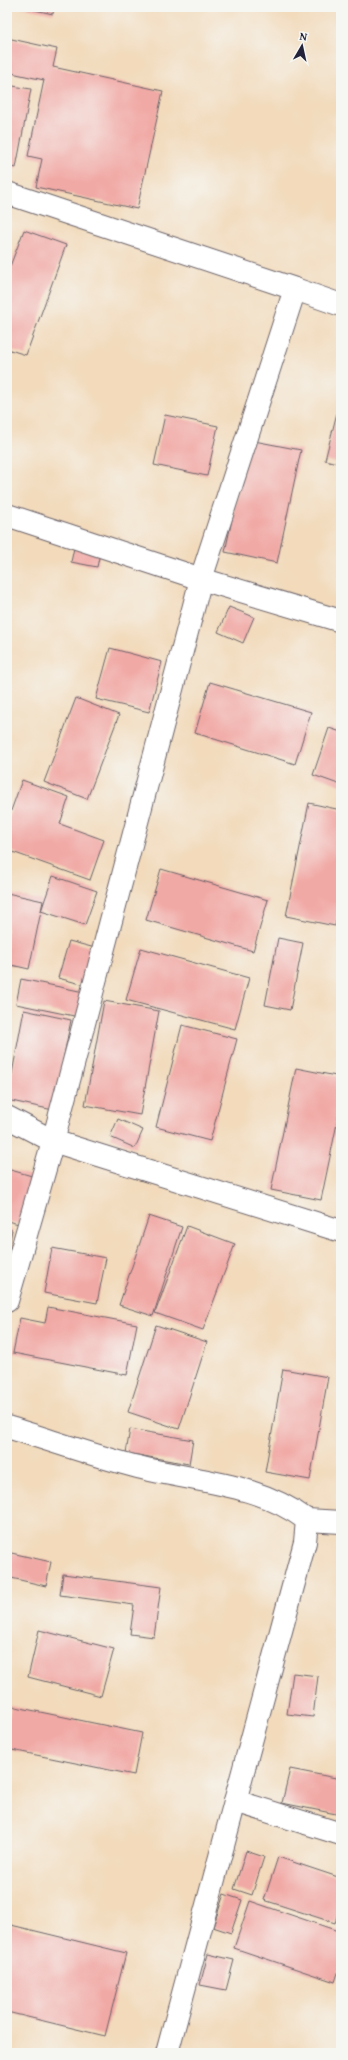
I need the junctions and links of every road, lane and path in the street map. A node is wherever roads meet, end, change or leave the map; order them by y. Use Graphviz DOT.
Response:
graph roads {
  1 [pos="7,193"];
  2 [pos="295,289"];
  3 [pos="340,303"];
  4 [pos="7,515"];
  5 [pos="201,579"];
  6 [pos="341,621"];
  7 [pos="7,1117"];
  8 [pos="53,1141"];
  9 [pos="341,1232"];
  10 [pos="7,1301"];
  11 [pos="7,1427"];
  12 [pos="307,1520"];
  13 [pos="341,1522"];
  14 [pos="235,1801"];
  15 [pos="341,1834"];
  16 [pos="167,2053"];
  1 -- 2 [label="street"];
  2 -- 3 [label="street"];
  2 -- 5 [label="street"];
  4 -- 5 [label="street"];
  5 -- 6 [label="street"];
  5 -- 8 [label="street"];
  7 -- 8 [label="street"];
  8 -- 9 [label="street"];
  8 -- 10 [label="street"];
  11 -- 12 [label="street"];
  12 -- 13 [label="street"];
  12 -- 14 [label="street"];
  14 -- 15 [label="street"];
  14 -- 16 [label="street"];
}
